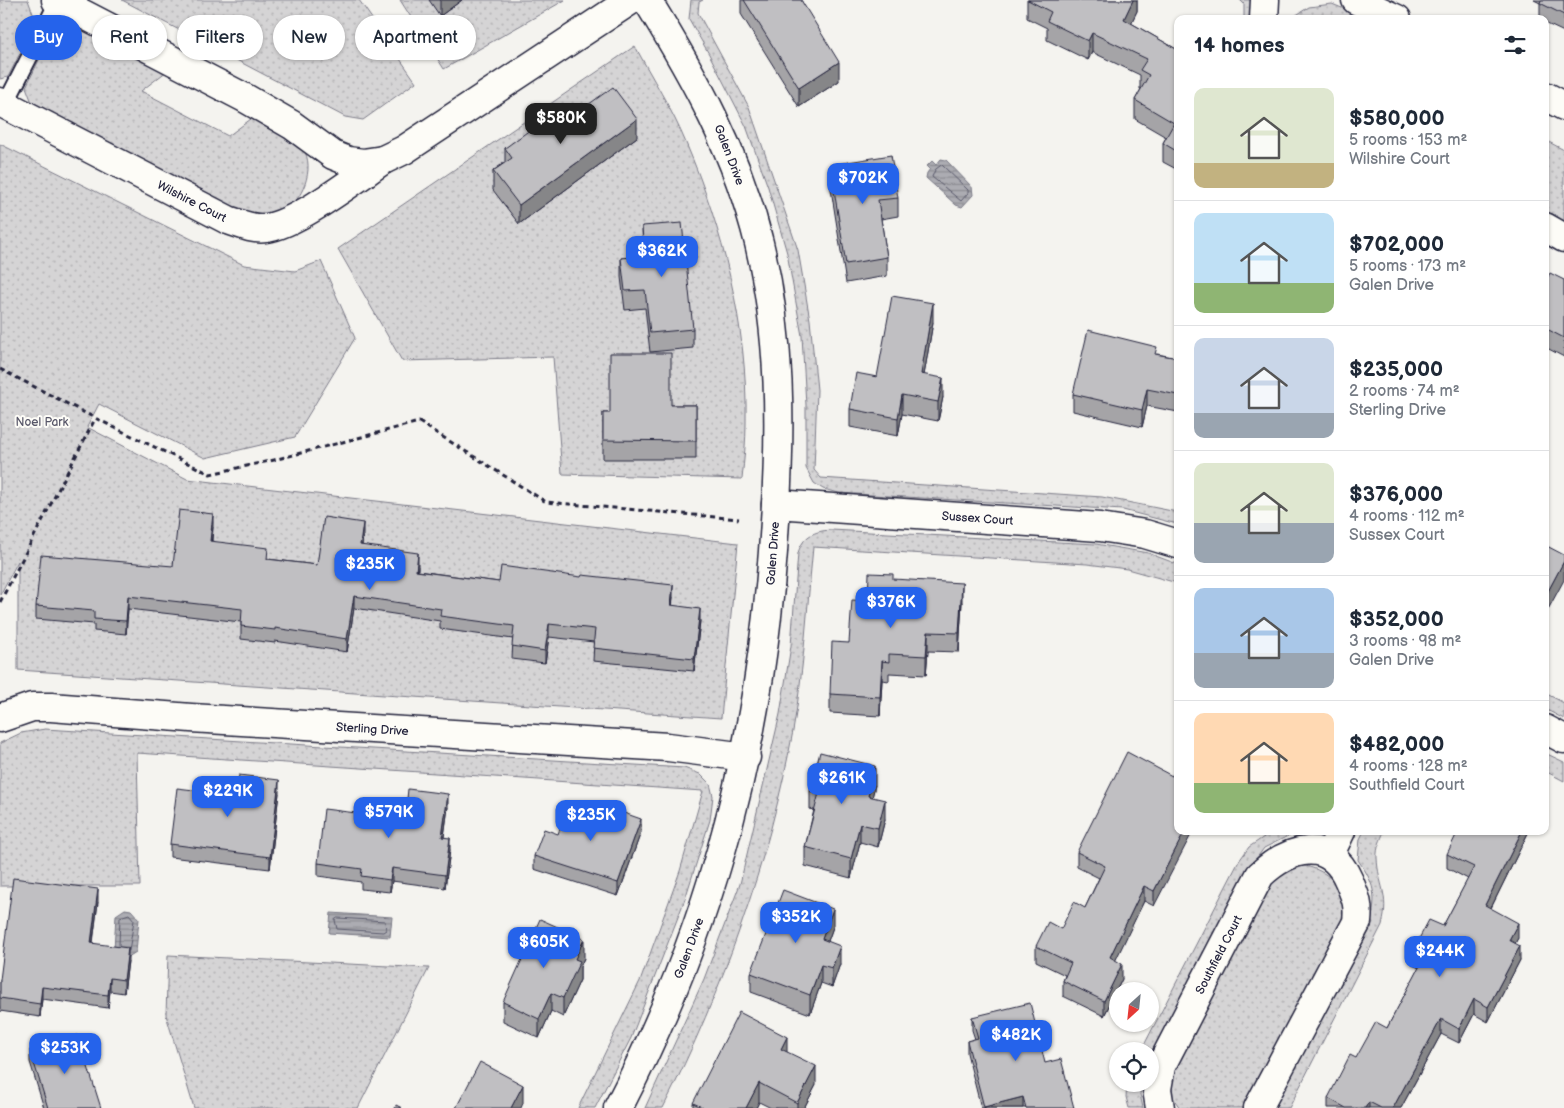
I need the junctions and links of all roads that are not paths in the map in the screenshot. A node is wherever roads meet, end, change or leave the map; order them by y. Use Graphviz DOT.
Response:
graph roads {
  1 [pos="631,0"];
  2 [pos="647,0"];
  3 [pos="1265,0"];
  4 [pos="1356,0"];
  5 [pos="57,1"];
  6 [pos="1264,15"];
  7 [pos="1388,15"];
  8 [pos="1549,98"];
  9 [pos="2,103"];
  10 [pos="1564,106"];
  11 [pos="383,160"];
  12 [pos="1549,229"];
  13 [pos="1564,238"];
  14 [pos="776,504"];
  15 [pos="1174,543"];
  16 [pos="0,718"];
  17 [pos="1549,731"];
  18 [pos="1564,739"];
  19 [pos="746,758"];
  20 [pos="1336,843"];
  21 [pos="618,1108"];
  22 [pos="1160,1108"];
  23 [pos="1258,1108"];
  1 -- 11 [label="street, Wilshire Court"];
  2 -- 14 [label="street, Galen Drive"];
  3 -- 6 [label="street"];
  4 -- 7 [label="street"];
  5 -- 9 [label="lane"];
  5 -- 11 [label="street, Wilshire Court"];
  8 -- 10 [label="street"];
  9 -- 11 [label="street, Wilshire Court"];
  12 -- 13 [label="street"];
  14 -- 15 [label="street, Sussex Court"];
  14 -- 19 [label="street, Galen Drive"];
  16 -- 19 [label="street, Sterling Drive"];
  17 -- 18 [label="street"];
  19 -- 21 [label="street, Galen Drive"];
  20 -- 22 [label="street, Southfield Court"];
  20 -- 23 [label="street, Southfield Court"];
}
